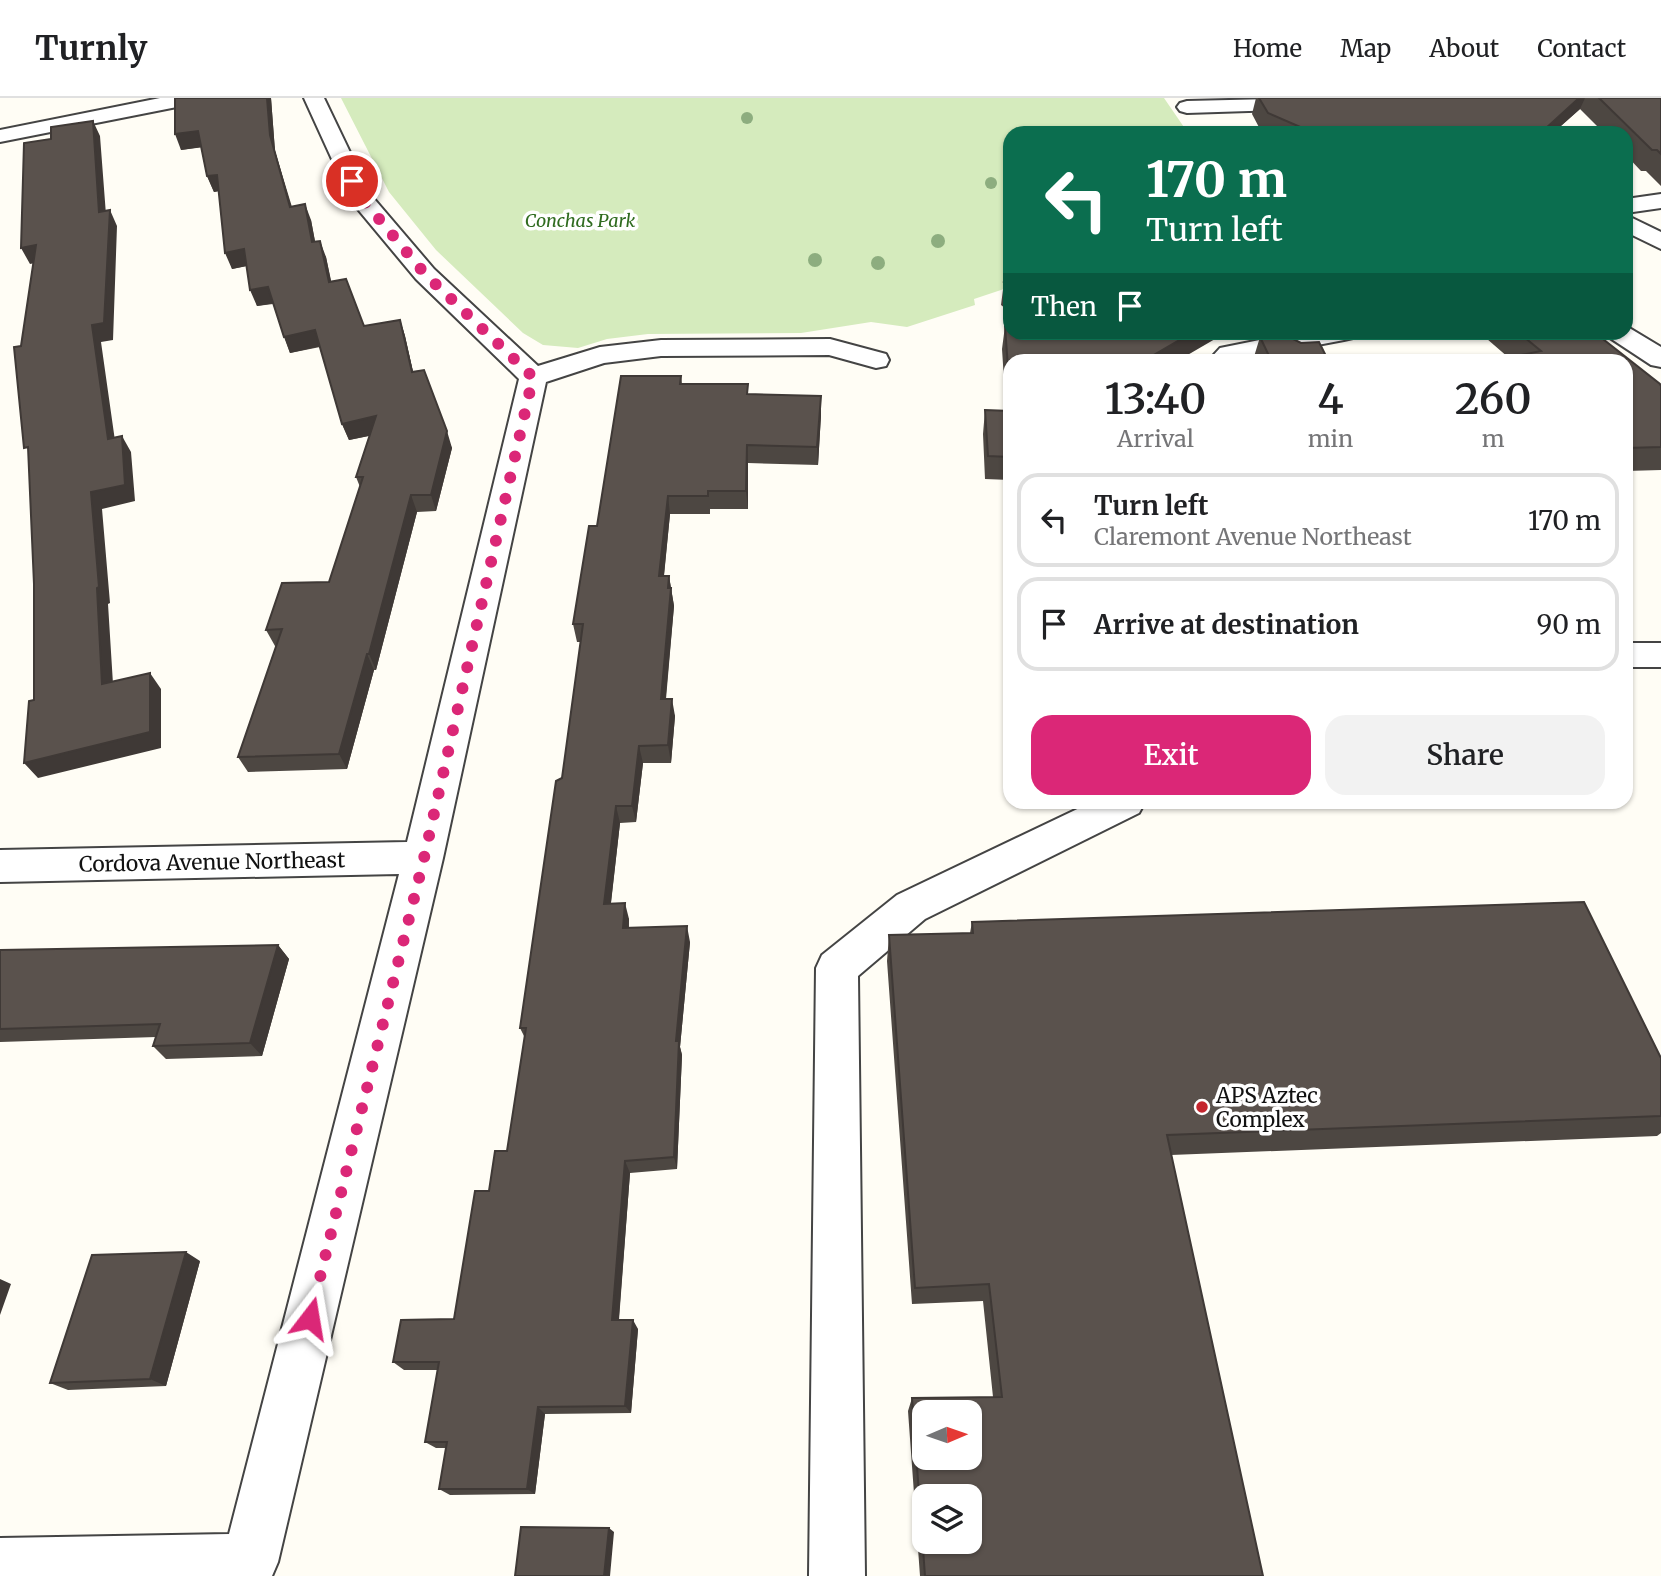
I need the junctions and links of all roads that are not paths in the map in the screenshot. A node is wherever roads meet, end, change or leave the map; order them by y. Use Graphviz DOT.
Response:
graph roads {
  1 [pos="192,98"];
  2 [pos="314,98"];
  3 [pos="1185,102"];
  4 [pos="1327,103"];
  5 [pos="1202,124"];
  6 [pos="0,136"];
  7 [pos="1661,201"];
  8 [pos="1633,205"];
  9 [pos="1633,226"];
  10 [pos="1661,242"];
  11 [pos="1661,327"];
  12 [pos="1633,332"];
  13 [pos="1302,340"];
  14 [pos="1632,340"];
  15 [pos="1229,354"];
  16 [pos="1661,359"];
  17 [pos="876,360"];
  18 [pos="533,377"];
  19 [pos="1633,655"];
  20 [pos="1661,655"];
  21 [pos="1112,809"];
  22 [pos="424,858"];
  23 [pos="0,866"];
  24 [pos="0,1566"];
  25 [pos="837,1576"];
  1 -- 6 [label="street"];
  2 -- 18 [label="street"];
  3 -- 4 [label="street"];
  3 -- 5 [label="street"];
  7 -- 8 [label="street"];
  9 -- 10 [label="street"];
  11 -- 12 [label="street"];
  13 -- 15 [label="street"];
  14 -- 16 [label="street"];
  17 -- 18 [label="street"];
  18 -- 22 [label="street"];
  19 -- 20 [label="street"];
  21 -- 25 [label="street"];
  22 -- 23 [label="street, Cordova Avenue Northeast"];
  22 -- 24 [label="street"];
}
